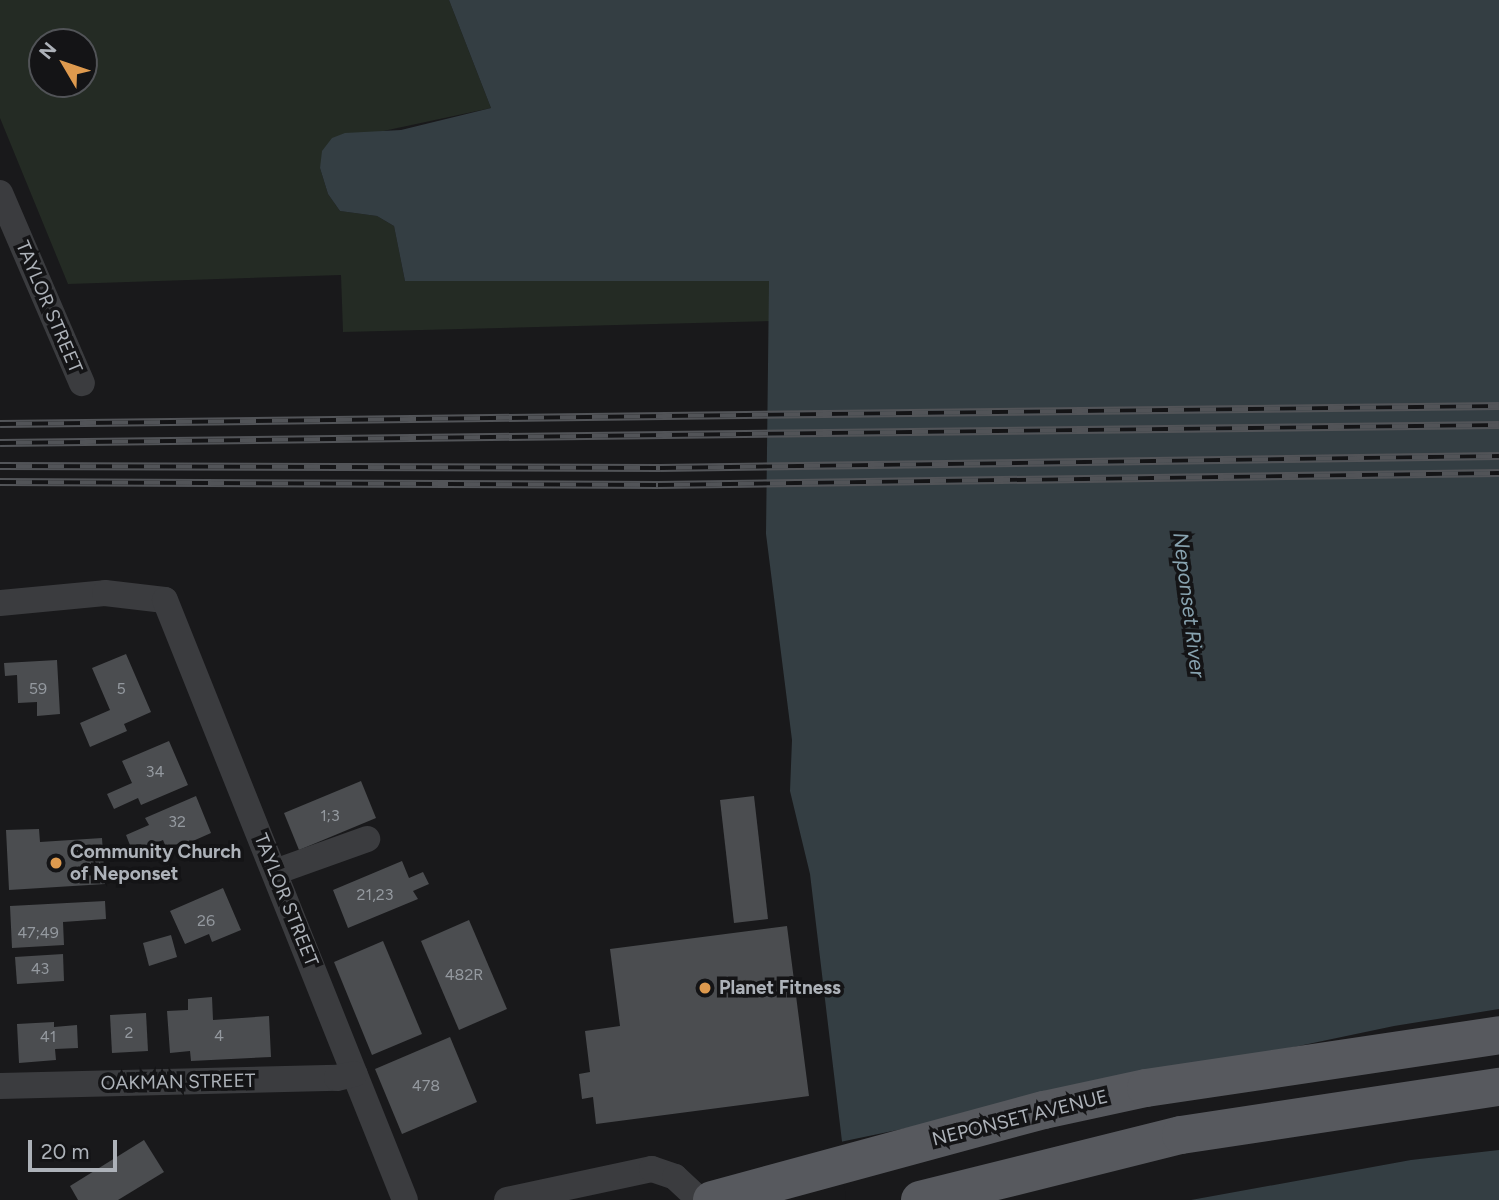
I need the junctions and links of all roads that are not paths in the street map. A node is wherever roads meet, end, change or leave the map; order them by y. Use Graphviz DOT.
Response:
graph roads {
  1 [pos="0,192"];
  2 [pos="82,383"];
  3 [pos="0,603"];
  4 [pos="367,839"];
  5 [pos="275,872"];
  6 [pos="1499,1035"];
  7 [pos="355,1074"];
  8 [pos="0,1086"];
  9 [pos="1499,1087"];
  10 [pos="405,1200"];
  11 [pos="507,1200"];
  12 [pos="700,1200"];
  13 [pos="712,1200"];
  14 [pos="920,1200"];
  1 -- 2 [label="street, TAYLOR STREET"];
  3 -- 5 [label="street, TAYLOR STREET"];
  4 -- 5 [label="street"];
  5 -- 7 [label="street, TAYLOR STREET"];
  6 -- 13 [label="main road, NEPONSET AVENUE"];
  7 -- 8 [label="street, OAKMAN STREET"];
  7 -- 10 [label="street, TAYLOR STREET"];
  9 -- 14 [label="main road"];
  11 -- 12 [label="street"];
}
